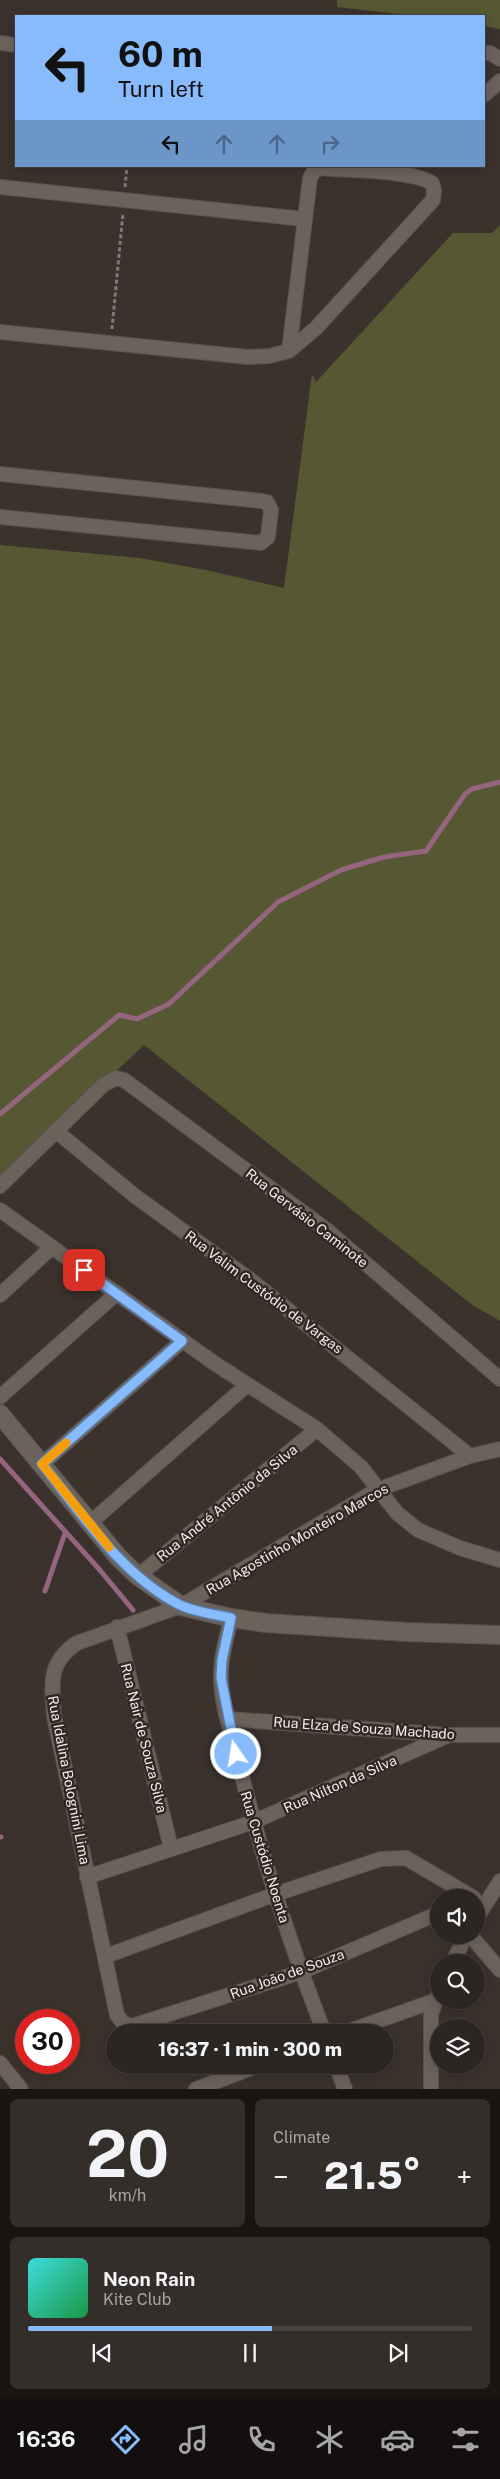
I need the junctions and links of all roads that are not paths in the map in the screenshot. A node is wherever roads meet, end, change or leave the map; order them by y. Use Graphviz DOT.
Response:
graph roads {
  1 [pos="0,43"];
  2 [pos="15,45"];
  3 [pos="485,52"];
  4 [pos="500,60"];
  5 [pos="500,81"];
  6 [pos="485,94"];
  7 [pos="0,187"];
  8 [pos="304,219"];
  9 [pos="0,332"];
  10 [pos="289,351"];
  11 [pos="0,474"];
  12 [pos="0,517"];
  13 [pos="56,1131"];
  14 [pos="0,1186"];
  15 [pos="0,1210"];
  16 [pos="52,1247"];
  17 [pos="117,1292"];
  18 [pos="0,1295"];
  19 [pos="182,1341"];
  20 [pos="500,1379"];
  21 [pos="247,1385"];
  22 [pos="0,1397"];
  23 [pos="0,1414"];
  24 [pos="317,1429"];
  25 [pos="499,1450"];
  26 [pos="470,1456"];
  27 [pos="42,1464"];
  28 [pos="377,1490"];
  29 [pos="90,1524"];
  30 [pos="500,1560"];
  31 [pos="138,1576"];
  32 [pos="181,1606"];
  33 [pos="231,1618"];
  34 [pos="117,1627"];
  35 [pos="500,1635"];
  36 [pos="228,1719"];
  37 [pos="449,1735"];
  38 [pos="500,1735"];
  39 [pos="253,1822"];
  40 [pos="170,1848"];
  41 [pos="87,1877"];
  42 [pos="500,1881"];
  43 [pos="460,1889"];
  44 [pos="485,1893"];
  45 [pos="276,1894"];
  46 [pos="430,1918"];
  47 [pos="476,1944"];
  48 [pos="106,1956"];
  49 [pos="500,1970"];
  50 [pos="301,1972"];
  51 [pos="430,1998"];
  52 [pos="432,2009"];
  53 [pos="126,2024"];
  54 [pos="138,2024"];
  55 [pos="321,2024"];
  56 [pos="366,2024"];
  57 [pos="0,2063"];
  58 [pos="236,2074"];
  59 [pos="339,2074"];
  60 [pos="20,2089"];
  61 [pos="196,2089"];
  62 [pos="345,2089"];
  63 [pos="430,2089"];
  1 -- 2 [label="street"];
  3 -- 4 [label="street"];
  5 -- 6 [label="street"];
  7 -- 8 [label="street"];
  8 -- 10 [label="street"];
  8 -- 10 [label="street"];
  9 -- 10 [label="street"];
  11 -- 12 [label="street"];
  13 -- 14 [label="street"];
  13 -- 20 [label="street, Rua Gervásio Caminote"];
  13 -- 26 [label="street, Rua Valim Custódio de Vargas"];
  15 -- 16 [label="street"];
  16 -- 17 [label="street"];
  16 -- 18 [label="street"];
  17 -- 19 [label="street"];
  17 -- 22 [label="street"];
  19 -- 21 [label="street"];
  19 -- 27 [label="street"];
  21 -- 24 [label="street"];
  21 -- 29 [label="street"];
  23 -- 27 [label="street"];
  24 -- 28 [label="street"];
  24 -- 31 [label="street, Rua André Antônio da Silva"];
  25 -- 26 [label="street, Rua Agostinho Monteiro Marcos"];
  26 -- 28 [label="street, Rua Agostinho Monteiro Marcos"];
  27 -- 29 [label="street"];
  28 -- 30 [label="street"];
  28 -- 32 [label="street, Rua Agostinho Monteiro Marcos"];
  29 -- 31 [label="street"];
  31 -- 32 [label="street"];
  32 -- 33 [label="street"];
  32 -- 34 [label="street, Rua Idalina Bolognini Lima"];
  33 -- 35 [label="street"];
  33 -- 36 [label="street, Rua Custódio Noenta"];
  34 -- 40 [label="street, Rua Nair de Souza Silva"];
  34 -- 41 [label="street, Rua Idalina Bolognini Lima"];
  36 -- 37 [label="street, Rua Elza de Souza Machado"];
  36 -- 39 [label="street, Rua Custódio Noenta"];
  37 -- 38 [label="street, Rua Elza de Souza Machado"];
  37 -- 39 [label="street, Rua Nilton da Silva"];
  39 -- 40 [label="street, Rua Nilton da Silva"];
  39 -- 45 [label="street, Rua Custódio Noenta"];
  40 -- 41 [label="street, Rua Nilton da Silva"];
  41 -- 48 [label="street, Rua Idalina Bolognini Lima"];
  42 -- 44 [label="street"];
  43 -- 45 [label="street"];
  45 -- 48 [label="street"];
  45 -- 50 [label="street, Rua Custódio Noenta"];
  46 -- 50 [label="street, Rua João de Souza"];
  47 -- 49 [label="street"];
  48 -- 53 [label="street, Rua Idalina Bolognini Lima"];
  50 -- 54 [label="street, Rua João de Souza"];
  50 -- 55 [label="street, Rua Custódio Noenta"];
  51 -- 56 [label="street"];
  52 -- 63 [label="street"];
  57 -- 60 [label="street"];
  58 -- 61 [label="street"];
  59 -- 62 [label="street"];
}
